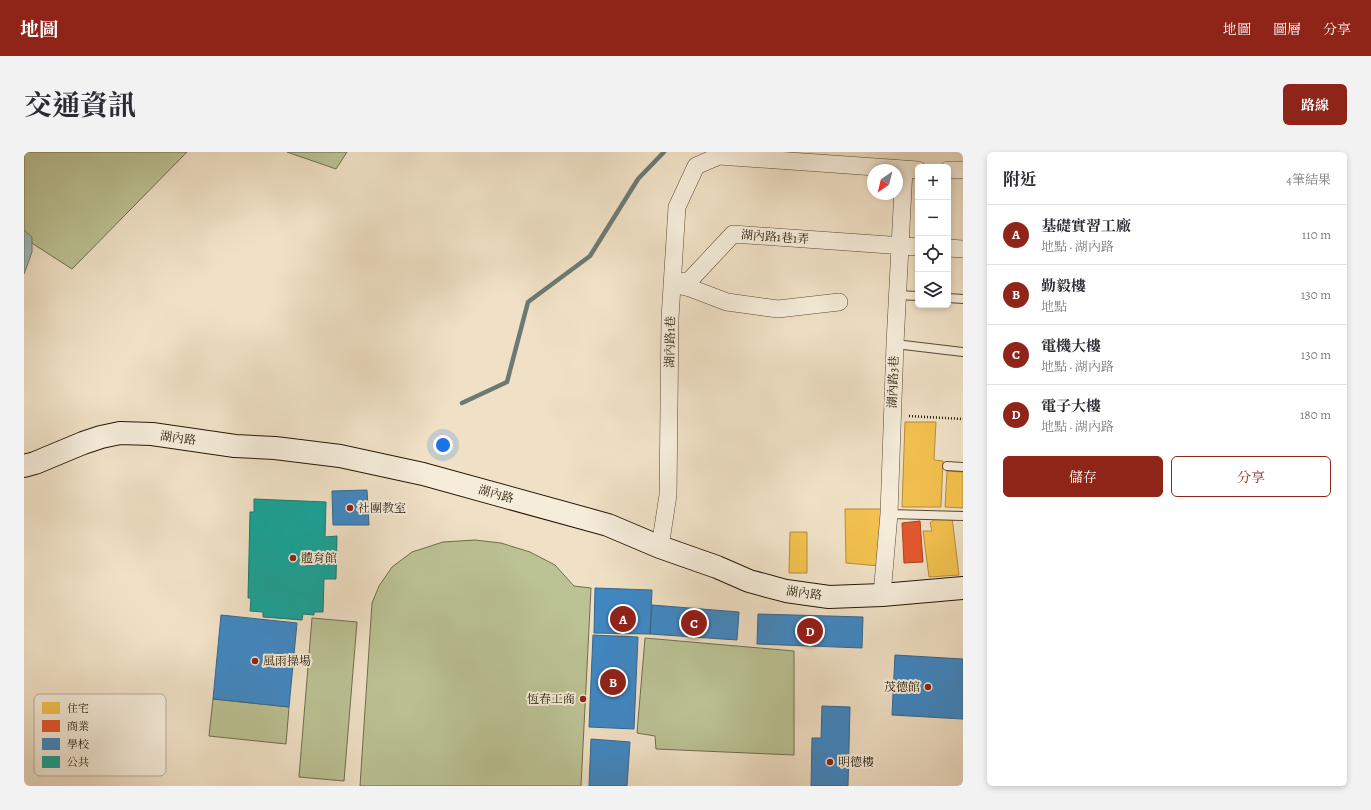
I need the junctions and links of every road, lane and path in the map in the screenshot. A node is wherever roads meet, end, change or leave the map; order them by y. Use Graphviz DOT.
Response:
graph roads {
  1 [pos="911,170"];
  2 [pos="951,170"];
  3 [pos="963,170"];
  4 [pos="900,246"];
  5 [pos="915,247"];
  6 [pos="951,248"];
  7 [pos="963,249"];
  8 [pos="673,284"];
  9 [pos="897,295"];
  10 [pos="915,296"];
  11 [pos="951,298"];
  12 [pos="963,299"];
  13 [pos="839,302"];
  14 [pos="895,344"];
  15 [pos="963,352"];
  16 [pos="892,414"];
  17 [pos="963,419"];
  18 [pos="24,466"];
  19 [pos="946,466"];
  20 [pos="963,467"];
  21 [pos="889,514"];
  22 [pos="963,516"];
  23 [pos="660,547"];
  24 [pos="963,588"];
  25 [pos="882,595"];
  1 -- 4 [label="street, 湖內路3巷"];
  1 -- 8 [label="street, 湖內路1巷"];
  2 -- 3 [label="street"];
  4 -- 5 [label="street"];
  4 -- 8 [label="street, 湖內路1巷1弄"];
  4 -- 9 [label="street, 湖內路3巷"];
  6 -- 7 [label="street"];
  8 -- 13 [label="street"];
  8 -- 23 [label="street, 湖內路1巷"];
  9 -- 10 [label="lane"];
  9 -- 14 [label="street, 湖內路3巷"];
  11 -- 12 [label="lane"];
  14 -- 15 [label="lane"];
  14 -- 16 [label="street, 湖內路3巷"];
  16 -- 17 [label="path"];
  16 -- 21 [label="street, 湖內路3巷"];
  18 -- 23 [label="street, 湖內路"];
  19 -- 20 [label="lane"];
  21 -- 22 [label="lane"];
  21 -- 25 [label="street, 湖內路3巷"];
  23 -- 25 [label="street, 湖內路"];
  24 -- 25 [label="street, 湖內路"];
}
